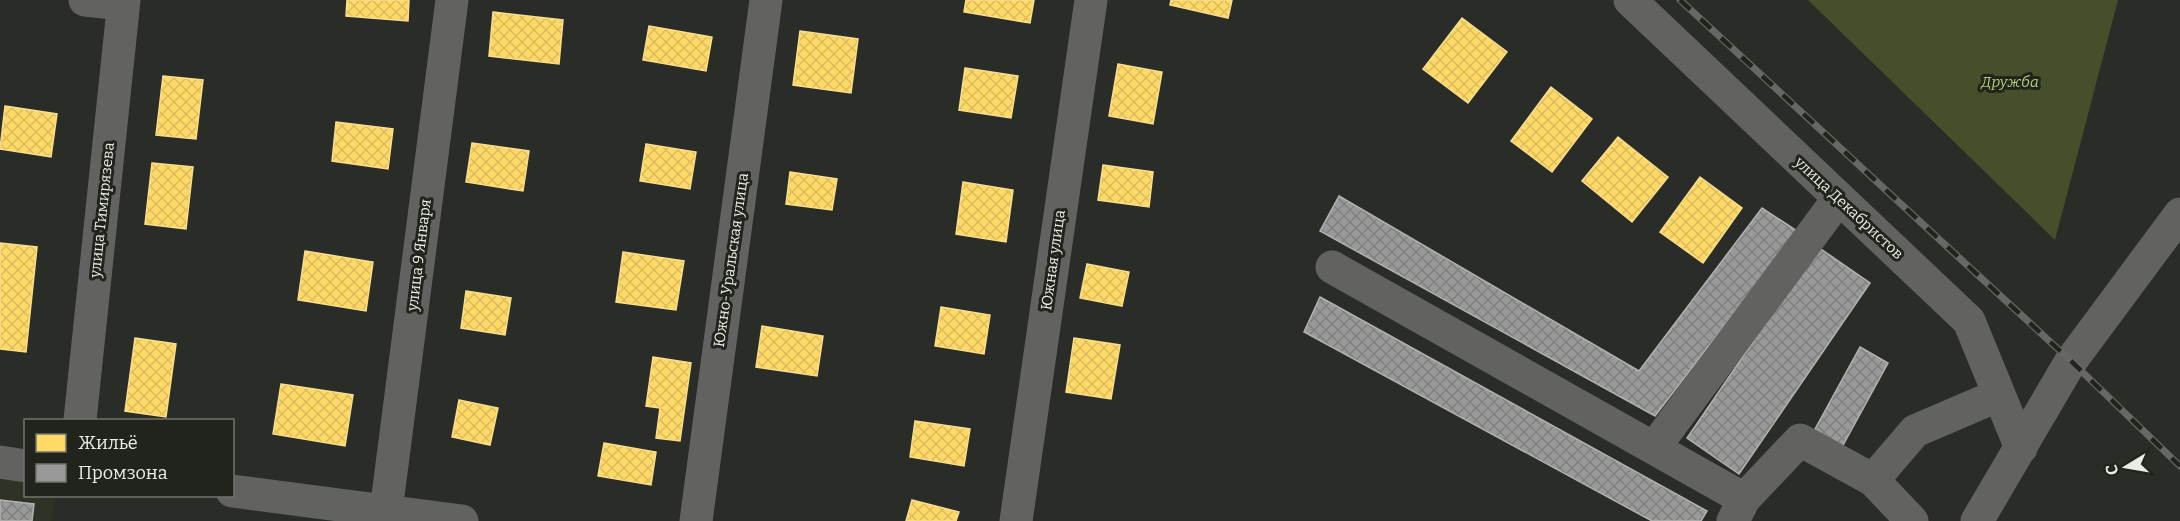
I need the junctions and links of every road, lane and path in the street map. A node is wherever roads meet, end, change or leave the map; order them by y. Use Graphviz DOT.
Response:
graph roads {
  1 [pos="85,0"];
  2 [pos="452,0"];
  3 [pos="765,0"];
  4 [pos="1091,0"];
  5 [pos="1630,0"];
  6 [pos="123,2"];
  7 [pos="1839,198"];
  8 [pos="2180,214"];
  9 [pos="1332,267"];
  10 [pos="1999,395"];
  11 [pos="80,419"];
  12 [pos="1654,448"];
  13 [pos="2021,448"];
  14 [pos="0,462"];
  15 [pos="24,466"];
  16 [pos="1873,480"];
  17 [pos="234,492"];
  18 [pos="275,508"];
  19 [pos="1739,510"];
  20 [pos="386,511"];
  21 [pos="462,521"];
  22 [pos="696,521"];
  23 [pos="1016,521"];
  24 [pos="1912,521"];
  25 [pos="1977,521"];
  1 -- 6 [label="street"];
  2 -- 20 [label="street, улица 9 Января"];
  3 -- 22 [label="street, Южно-Уральская улица"];
  4 -- 23 [label="street, Южная улица"];
  5 -- 7 [label="street, улица Декабристов"];
  6 -- 11 [label="street, улица Тимирязева"];
  7 -- 10 [label="street, улица Декабристов"];
  7 -- 12 [label="street"];
  8 -- 13 [label="street"];
  9 -- 12 [label="street"];
  10 -- 13 [label="street, улица Декабристов"];
  10 -- 16 [label="street"];
  12 -- 19 [label="street"];
  13 -- 25 [label="street"];
  14 -- 15 [label="street"];
  16 -- 19 [label="street"];
  16 -- 24 [label="street"];
  17 -- 18 [label="street"];
  18 -- 20 [label="street"];
  20 -- 21 [label="street"];
}
